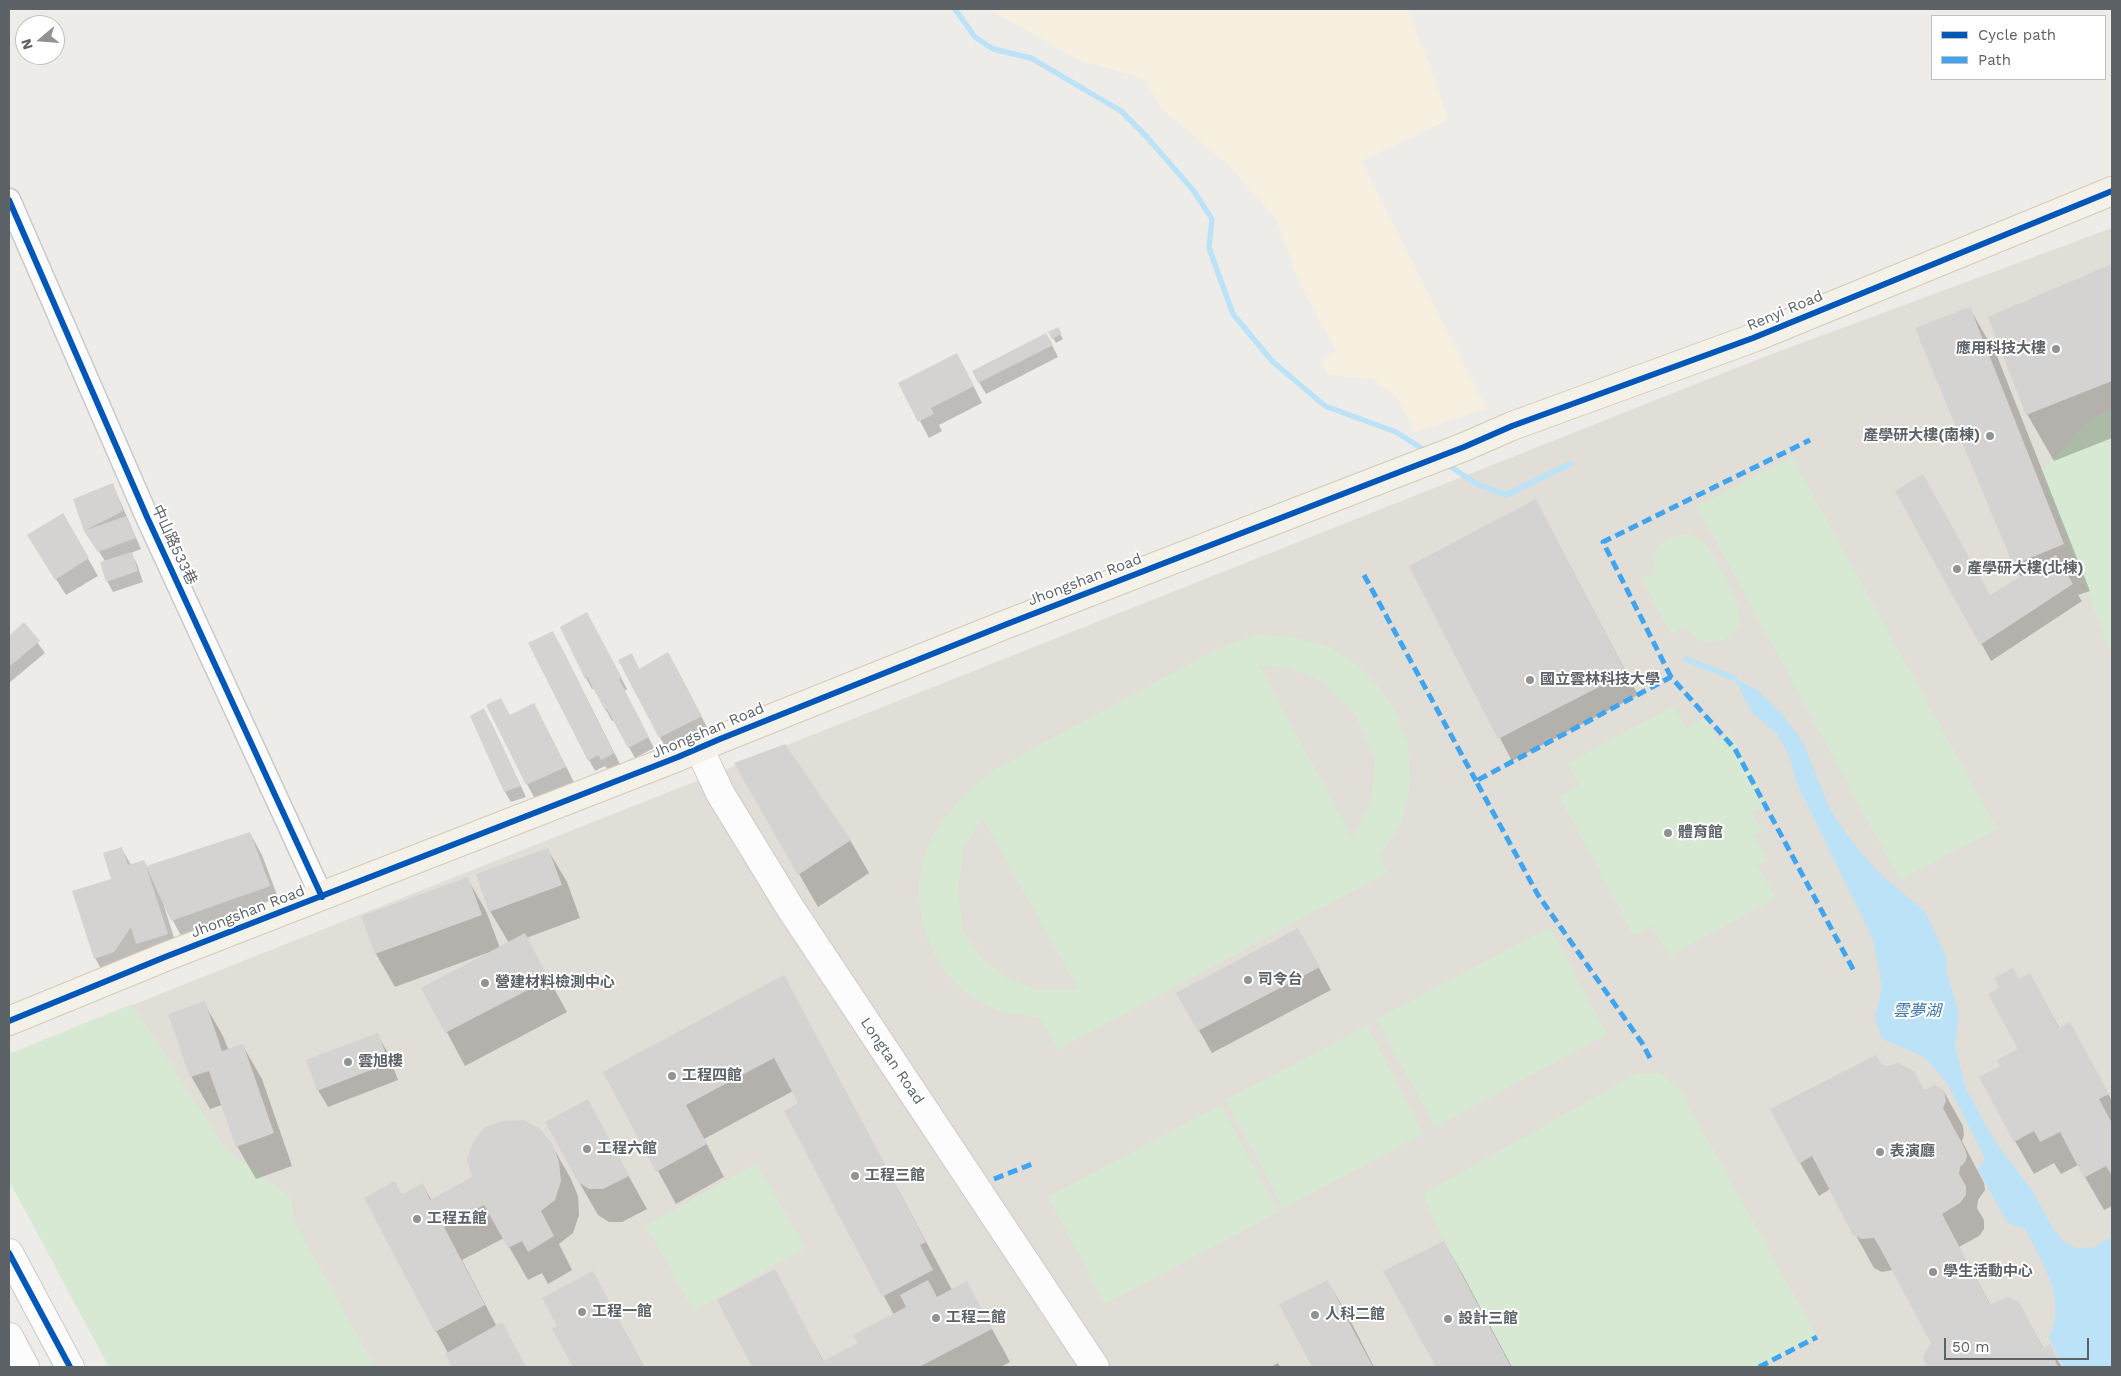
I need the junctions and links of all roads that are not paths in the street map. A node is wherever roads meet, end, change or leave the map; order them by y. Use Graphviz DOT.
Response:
graph roads {
  1 [pos="2112,191"];
  2 [pos="9,200"];
  3 [pos="1418,465"];
  4 [pos="699,748"];
  5 [pos="322,897"];
  6 [pos="9,1021"];
  7 [pos="9,1253"];
  8 [pos="9,1337"];
  9 [pos="25,1367"];
  10 [pos="70,1367"];
  11 [pos="1095,1367"];
  1 -- 3 [label="main road, Renyi Road"];
  2 -- 5 [label="street, 中山路533巷"];
  3 -- 4 [label="main road, Jhongshan Road"];
  4 -- 5 [label="main road, Jhongshan Road"];
  4 -- 11 [label="street, Longtan Road"];
  5 -- 6 [label="main road, Jhongshan Road"];
  7 -- 10 [label="street"];
  8 -- 9 [label="street"];
}
